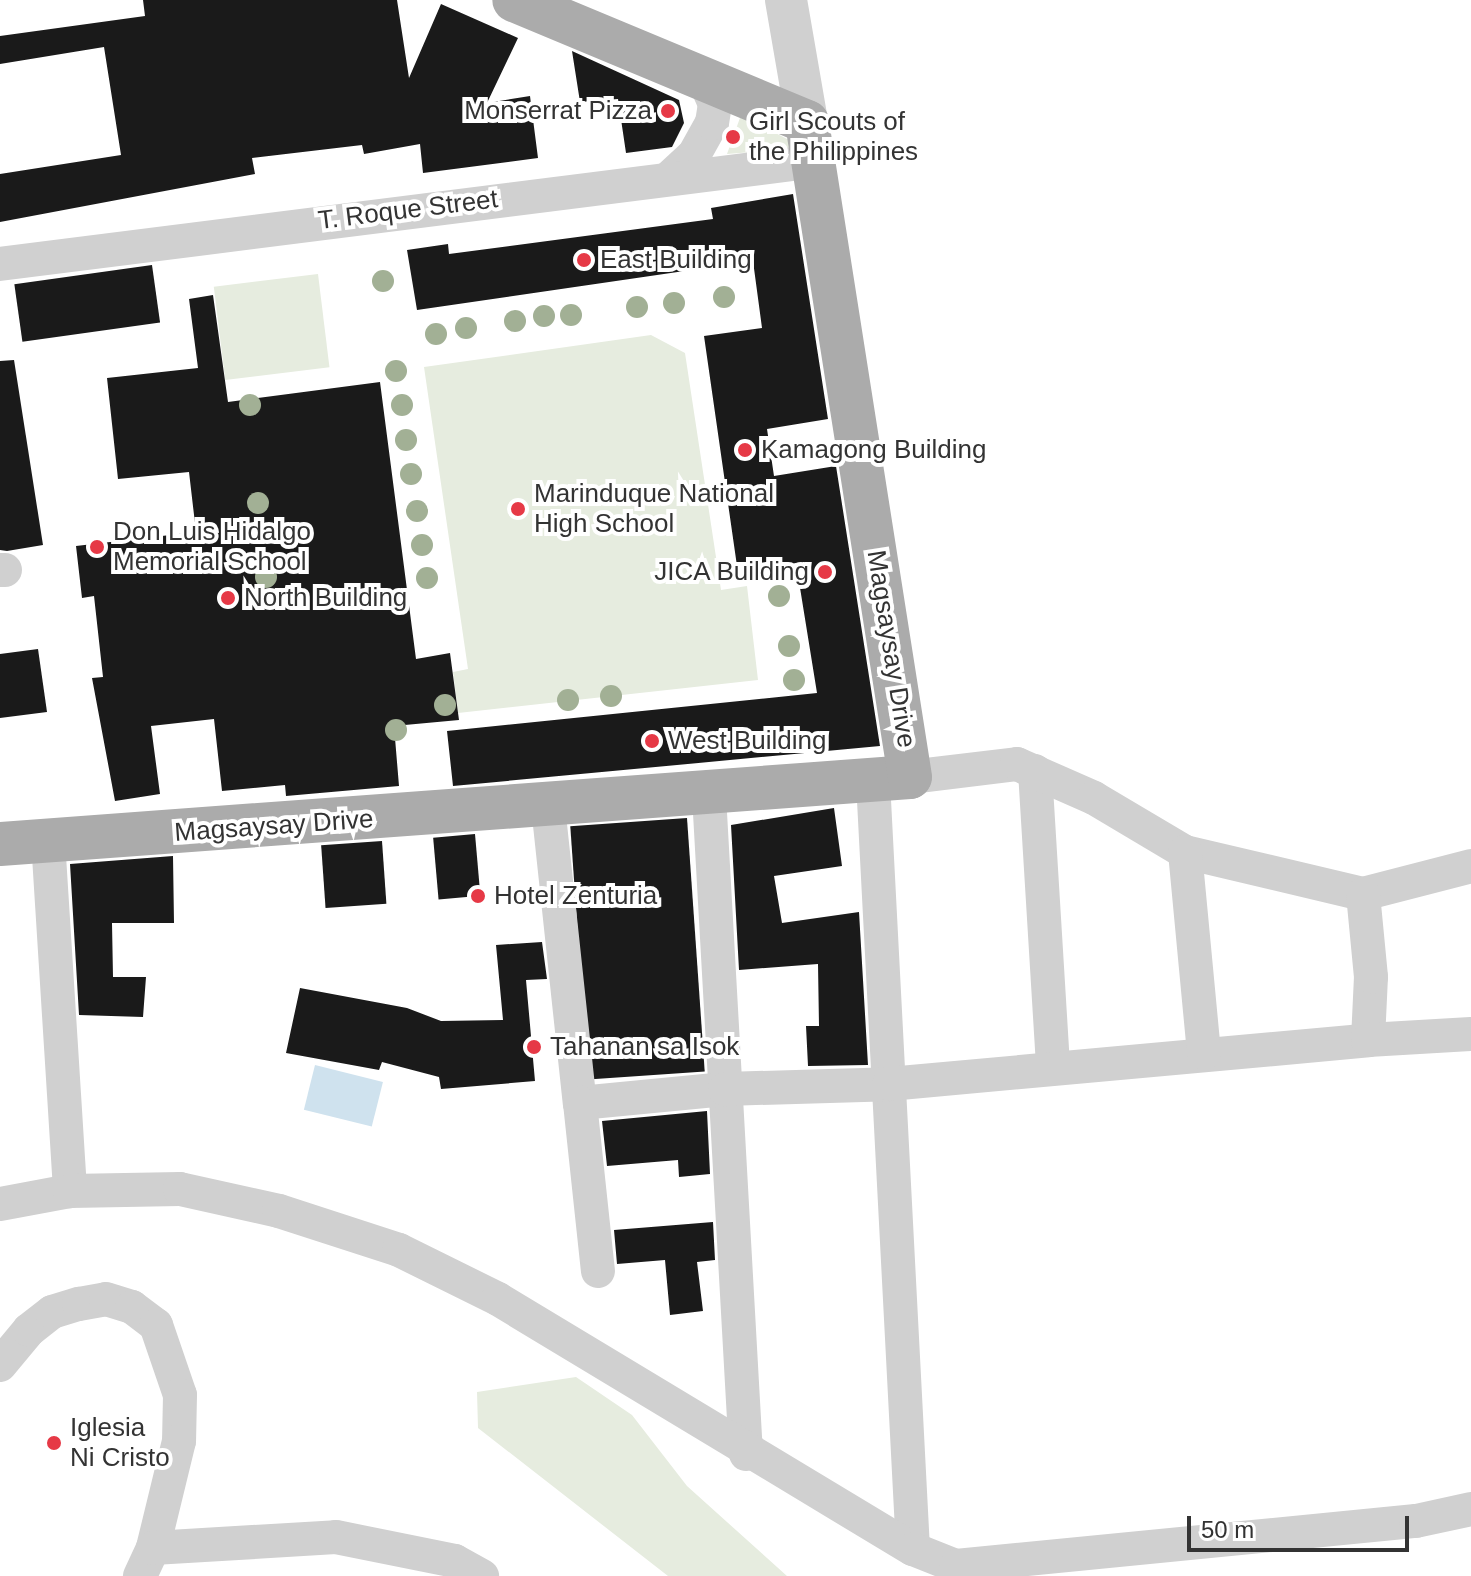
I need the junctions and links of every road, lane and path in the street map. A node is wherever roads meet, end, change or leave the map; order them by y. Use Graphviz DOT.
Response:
graph roads {
  1 [pos="514,0"];
  2 [pos="786,0"];
  3 [pos="705,82"];
  4 [pos="812,142"];
  5 [pos="669,178"];
  6 [pos="0,264"];
  7 [pos="1035,771"];
  8 [pos="892,779"];
  9 [pos="709,795"];
  10 [pos="548,806"];
  11 [pos="48,840"];
  12 [pos="0,844"];
  13 [pos="1185,852"];
  14 [pos="1471,866"];
  15 [pos="1363,894"];
  16 [pos="1471,1034"];
  17 [pos="1368,1040"];
  18 [pos="1204,1053"];
  19 [pos="1053,1067"];
  20 [pos="889,1084"];
  21 [pos="725,1089"];
  22 [pos="580,1103"];
  23 [pos="70,1191"];
  24 [pos="0,1204"];
  25 [pos="598,1271"];
  26 [pos="0,1365"];
  27 [pos="746,1454"];
  28 [pos="1471,1509"];
  29 [pos="913,1549"];
  30 [pos="146,1562"];
  31 [pos="482,1576"];
  1 -- 3 [label="main road"];
  2 -- 4 [label="street"];
  3 -- 4 [label="main road"];
  3 -- 5 [label="street"];
  4 -- 5 [label="street, T. Roque Street"];
  4 -- 8 [label="main road, Magsaysay Drive"];
  5 -- 6 [label="street, T. Roque Street"];
  7 -- 8 [label="street"];
  7 -- 13 [label="street"];
  7 -- 19 [label="street"];
  8 -- 9 [label="main road, Magsaysay Drive"];
  8 -- 20 [label="street"];
  9 -- 10 [label="main road, Magsaysay Drive"];
  9 -- 21 [label="street"];
  10 -- 11 [label="main road, Magsaysay Drive"];
  10 -- 22 [label="street"];
  11 -- 12 [label="main road, Magsaysay Drive"];
  11 -- 23 [label="street"];
  13 -- 15 [label="street"];
  13 -- 18 [label="street"];
  14 -- 15 [label="street"];
  15 -- 17 [label="street"];
  16 -- 17 [label="street"];
  17 -- 18 [label="street"];
  18 -- 19 [label="street"];
  19 -- 20 [label="street"];
  20 -- 21 [label="street"];
  20 -- 29 [label="street"];
  21 -- 22 [label="street"];
  21 -- 27 [label="street"];
  22 -- 25 [label="street"];
  23 -- 24 [label="street"];
  23 -- 27 [label="street"];
  26 -- 30 [label="street"];
  27 -- 29 [label="street"];
  28 -- 29 [label="street"];
  30 -- 31 [label="street"];
}
